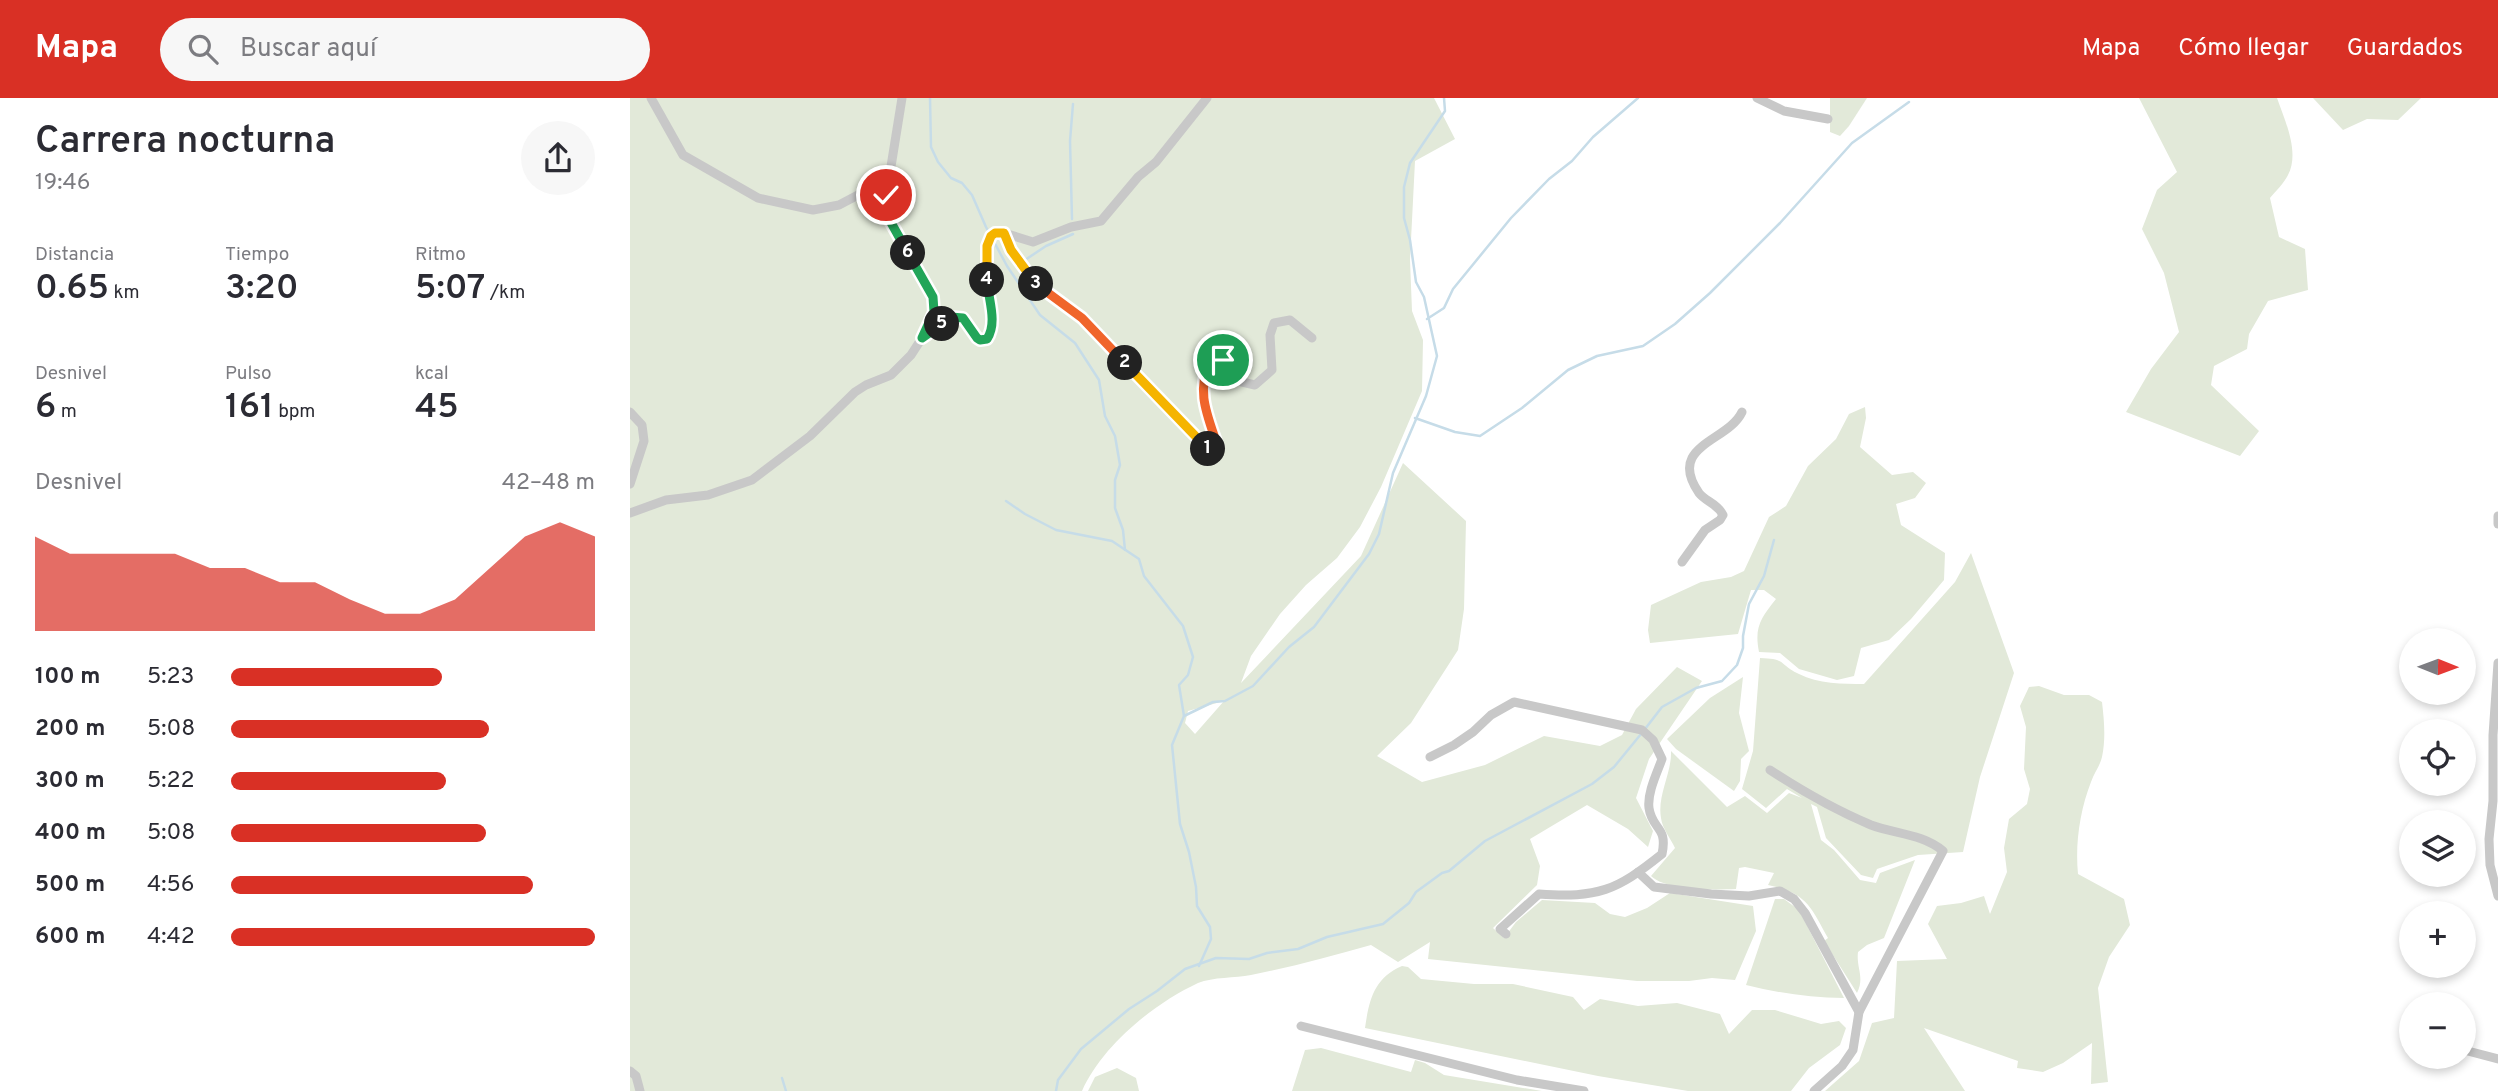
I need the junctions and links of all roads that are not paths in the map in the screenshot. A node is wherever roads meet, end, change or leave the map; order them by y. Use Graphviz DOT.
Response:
graph roads {
  1 [pos="652,98"];
  2 [pos="902,98"];
  3 [pos="1207,98"];
  4 [pos="1757,98"];
  5 [pos="1828,119"];
  6 [pos="884,210"];
  7 [pos="1004,233"];
  8 [pos="922,338"];
  9 [pos="1312,338"];
  10 [pos="630,412"];
  11 [pos="1742,412"];
  12 [pos="630,484"];
  13 [pos="630,513"];
  14 [pos="2498,516"];
  15 [pos="2498,524"];
  16 [pos="1682,562"];
  17 [pos="2498,663"];
  18 [pos="1430,757"];
  19 [pos="1770,770"];
  20 [pos="1638,872"];
  21 [pos="2498,896"];
  22 [pos="1506,934"];
  23 [pos="1859,1012"];
  24 [pos="1301,1026"];
  25 [pos="2476,1053"];
  26 [pos="2498,1059"];
  27 [pos="630,1071"];
  28 [pos="640,1091"];
  29 [pos="1584,1091"];
  30 [pos="1814,1091"];
  1 -- 6 [label="street"];
  2 -- 6 [label="street"];
  3 -- 7 [label="street"];
  4 -- 5 [label="street"];
  6 -- 8 [label="street"];
  7 -- 8 [label="street"];
  7 -- 9 [label="street"];
  8 -- 13 [label="street"];
  10 -- 12 [label="street"];
  11 -- 16 [label="street"];
  14 -- 15 [label="street"];
  17 -- 21 [label="street"];
  18 -- 20 [label="street"];
  19 -- 23 [label="street"];
  20 -- 22 [label="street"];
  20 -- 23 [label="street"];
  23 -- 30 [label="street"];
  24 -- 29 [label="street"];
  25 -- 26 [label="street"];
  27 -- 28 [label="street"];
}
